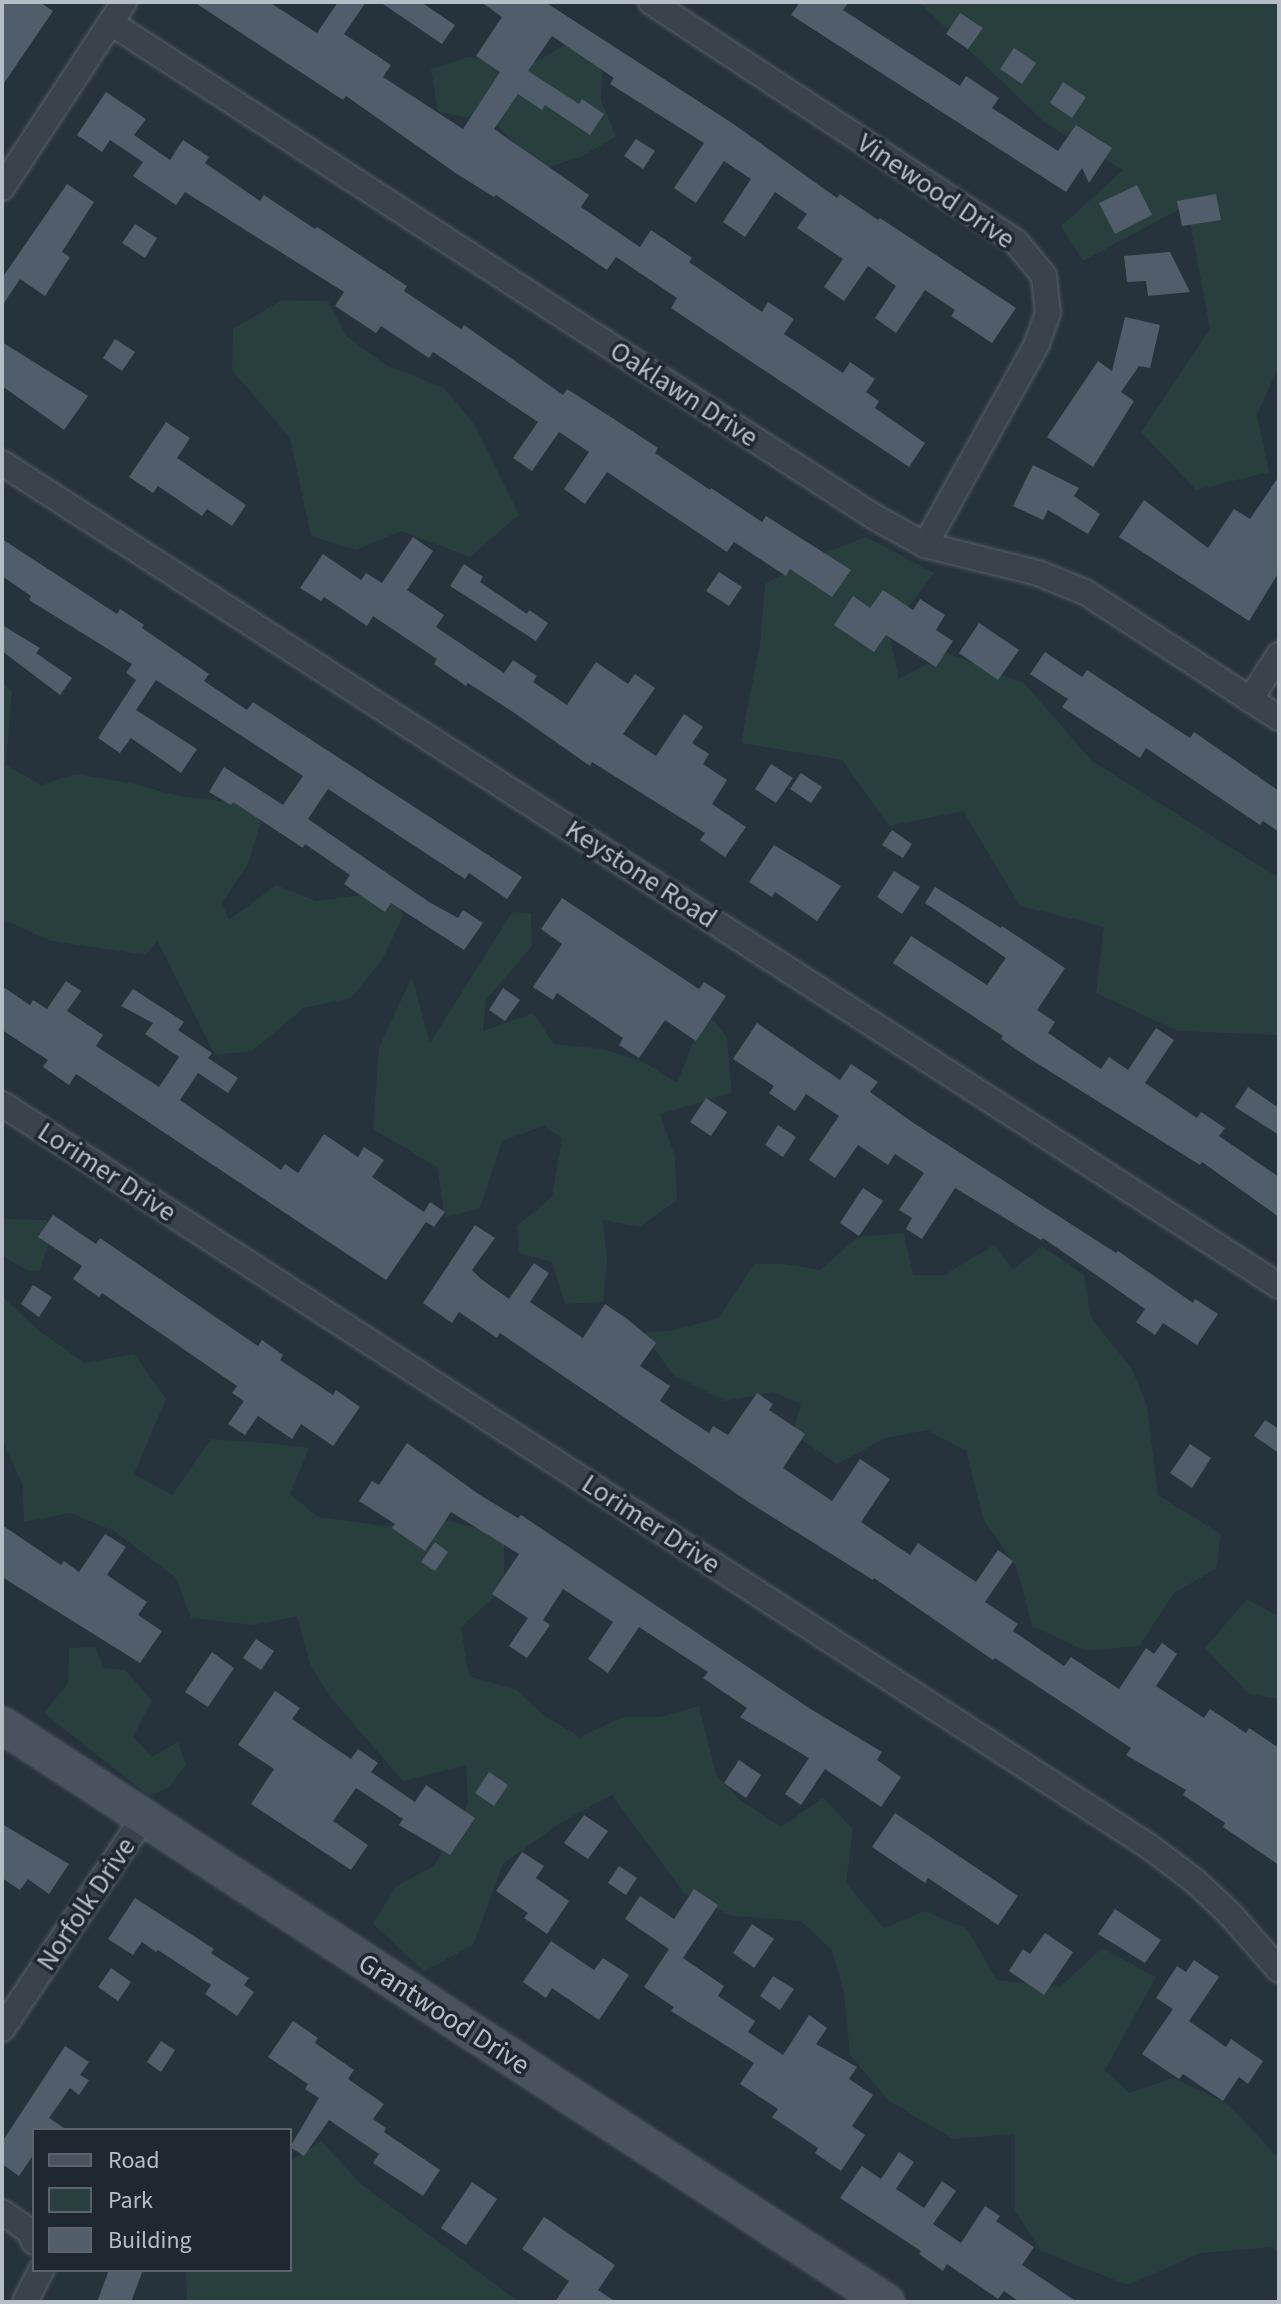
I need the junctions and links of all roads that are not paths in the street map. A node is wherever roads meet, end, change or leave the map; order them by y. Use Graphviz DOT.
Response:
graph roads {
  1 [pos="651,2"];
  2 [pos="117,12"];
  3 [pos="2,188"];
  4 [pos="2,463"];
  5 [pos="925,545"];
  6 [pos="1279,655"];
  7 [pos="1250,700"];
  8 [pos="1279,718"];
  9 [pos="2,1104"];
  10 [pos="1279,1286"];
  11 [pos="2,1725"];
  12 [pos="143,1818"];
  13 [pos="1279,1970"];
  14 [pos="2,2029"];
  15 [pos="2,2212"];
  16 [pos="32,2238"];
  17 [pos="40,2272"];
  18 [pos="25,2302"];
  19 [pos="886,2302"];
  1 -- 5 [label="street, Vinewood Drive"];
  2 -- 3 [label="street"];
  2 -- 5 [label="street, Oaklawn Drive"];
  4 -- 10 [label="street, Keystone Road"];
  5 -- 7 [label="street, Oaklawn Drive"];
  6 -- 7 [label="street"];
  7 -- 8 [label="street, Oaklawn Drive"];
  9 -- 13 [label="street, Lorimer Drive"];
  11 -- 12 [label="street, Grantwood Drive"];
  12 -- 14 [label="street, Norfolk Drive"];
  12 -- 19 [label="street, Grantwood Drive"];
  15 -- 16 [label="street"];
  17 -- 18 [label="street"];
}
